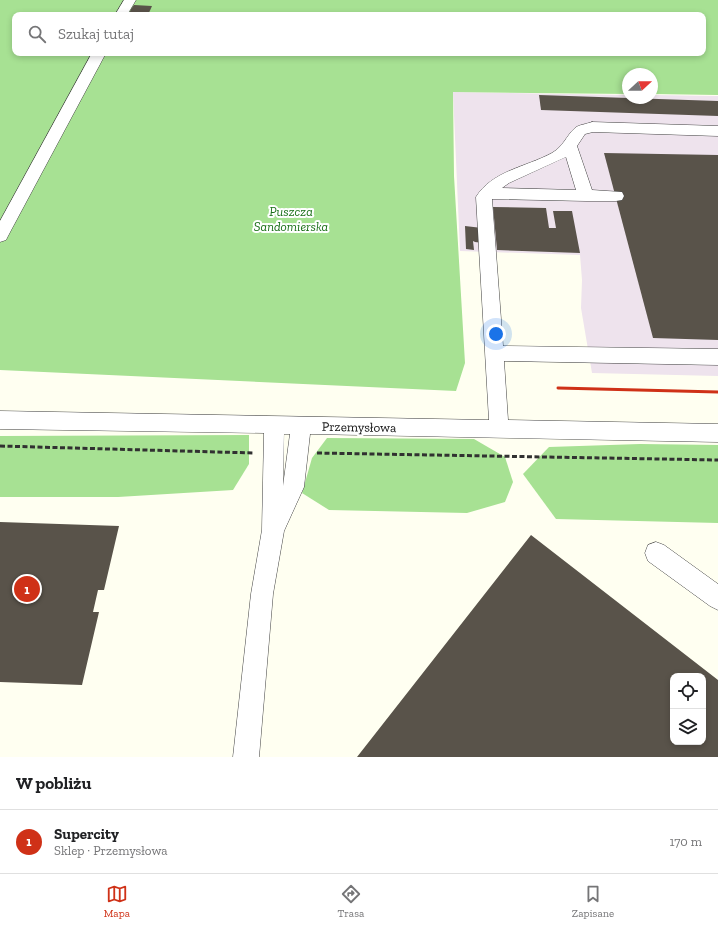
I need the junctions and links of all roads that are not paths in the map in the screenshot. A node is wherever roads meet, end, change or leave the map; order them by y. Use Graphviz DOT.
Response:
graph roads {
  1 [pos="130,0"];
  2 [pos="123,12"];
  3 [pos="96,56"];
  4 [pos="718,131"];
  5 [pos="570,146"];
  6 [pos="486,193"];
  7 [pos="586,196"];
  8 [pos="616,196"];
  9 [pos="0,236"];
  10 [pos="494,353"];
  11 [pos="718,357"];
  12 [pos="0,420"];
  13 [pos="275,425"];
  14 [pos="300,426"];
  15 [pos="499,429"];
  16 [pos="718,433"];
  17 [pos="273,530"];
  18 [pos="656,553"];
  19 [pos="718,598"];
  20 [pos="246,757"];
  1 -- 2 [label="street"];
  3 -- 9 [label="street"];
  4 -- 5 [label="street"];
  5 -- 6 [label="street"];
  5 -- 7 [label="street"];
  6 -- 7 [label="street"];
  6 -- 10 [label="street"];
  7 -- 8 [label="street"];
  10 -- 11 [label="street"];
  10 -- 15 [label="street"];
  12 -- 13 [label="street, Przemysłowa"];
  13 -- 14 [label="street, Przemysłowa"];
  13 -- 17 [label="street"];
  14 -- 15 [label="street, Przemysłowa"];
  14 -- 17 [label="street"];
  15 -- 16 [label="street, Przemysłowa"];
  17 -- 20 [label="street"];
  18 -- 19 [label="street"];
}
